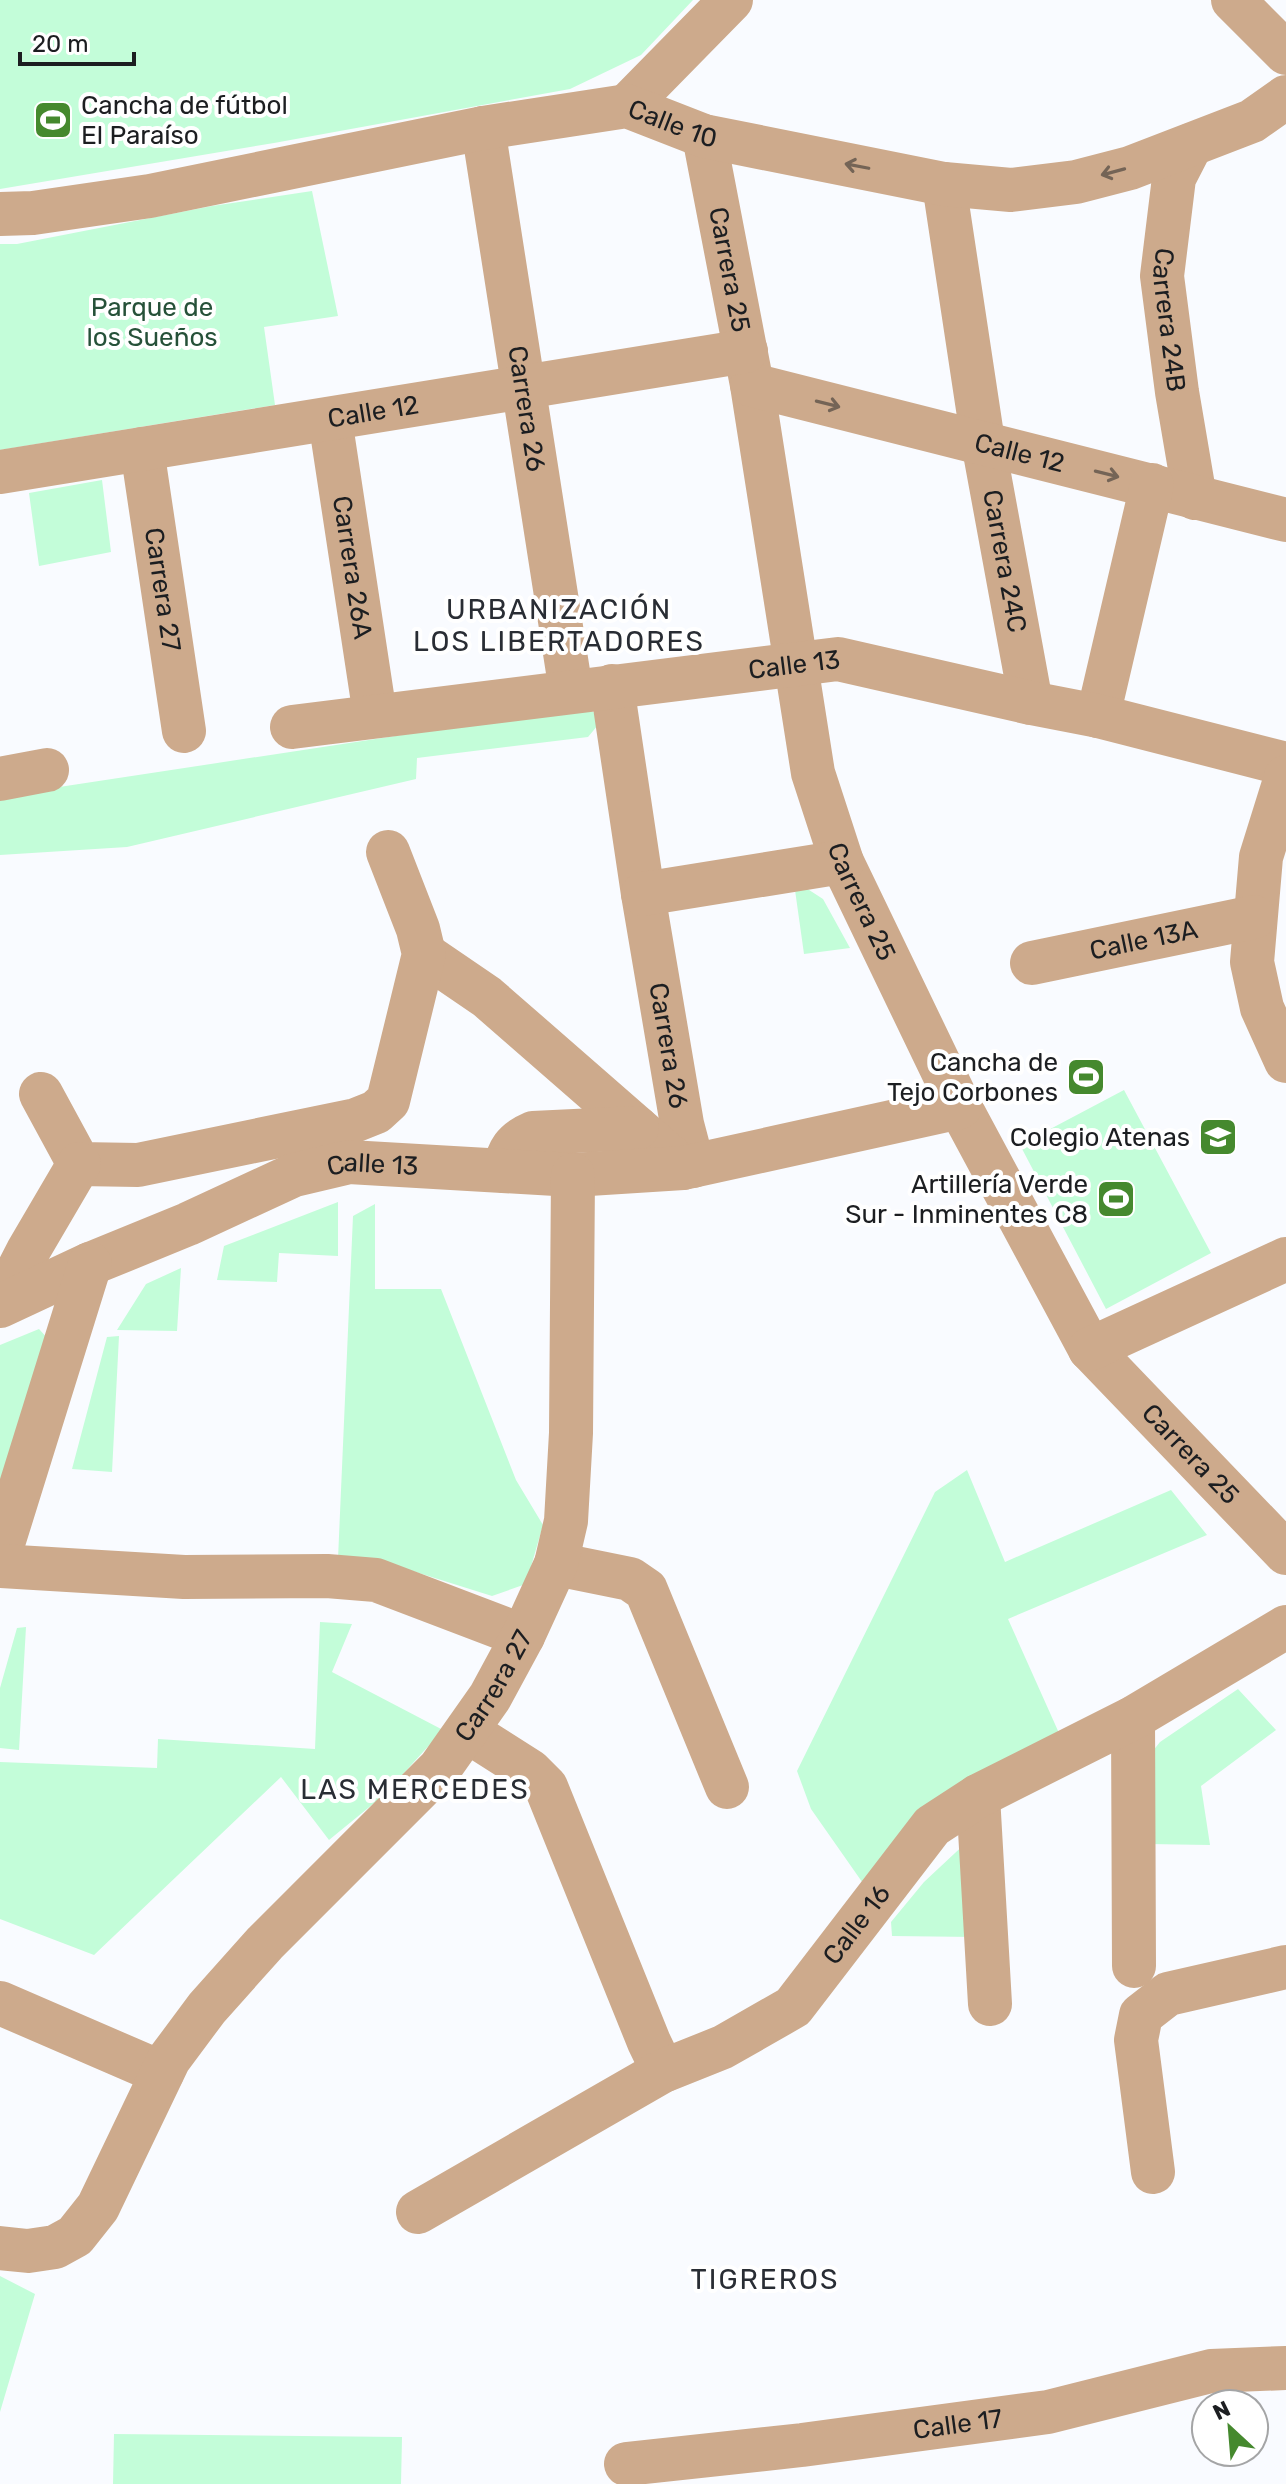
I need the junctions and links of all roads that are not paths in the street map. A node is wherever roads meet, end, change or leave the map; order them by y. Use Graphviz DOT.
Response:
graph roads {
  1 [pos="731,0"];
  2 [pos="1233,0"];
  3 [pos="1286,53"];
  4 [pos="1286,97"];
  5 [pos="627,106"];
  6 [pos="483,128"];
  7 [pos="704,136"];
  8 [pos="1191,145"];
  9 [pos="944,184"];
  10 [pos="0,214"];
  11 [pos="749,368"];
  12 [pos="523,388"];
  13 [pos="330,419"];
  14 [pos="983,442"];
  15 [pos="142,449"];
  16 [pos="0,472"];
  17 [pos="1152,485"];
  18 [pos="1195,498"];
  19 [pos="1286,520"];
  20 [pos="797,664"];
  21 [pos="592,689"];
  22 [pos="1031,703"];
  23 [pos="375,715"];
  24 [pos="1098,716"];
  25 [pos="292,727"];
  26 [pos="184,731"];
  27 [pos="1286,764"];
  28 [pos="47,770"];
  29 [pos="1286,777"];
  30 [pos="0,779"];
  31 [pos="388,852"];
  32 [pos="842,862"];
  33 [pos="643,894"];
  34 [pos="1254,917"];
  35 [pos="424,954"];
  36 [pos="1032,963"];
  37 [pos="1286,1061"];
  38 [pos="41,1094"];
  39 [pos="960,1107"];
  40 [pos="637,1128"];
  41 [pos="79,1164"];
  42 [pos="688,1167"];
  43 [pos="504,1171"];
  44 [pos="573,1175"];
  45 [pos="1286,1259"];
  46 [pos="90,1264"];
  47 [pos="0,1306"];
  48 [pos="1090,1349"];
  49 [pos="0,1553"];
  50 [pos="1286,1553"];
  51 [pos="556,1564"];
  52 [pos="0,1566"];
  53 [pos="1286,1627"];
  54 [pos="523,1636"];
  55 [pos="1133,1718"];
  56 [pos="467,1731"];
  57 [pos="727,1787"];
  58 [pos="978,1796"];
  59 [pos="1134,1966"];
  60 [pos="1286,1967"];
  61 [pos="0,2003"];
  62 [pos="990,2004"];
  63 [pos="663,2071"];
  64 [pos="162,2073"];
  65 [pos="1153,2172"];
  66 [pos="418,2212"];
  67 [pos="0,2248"];
  68 [pos="1286,2368"];
  69 [pos="626,2464"];
  1 -- 5 [label="street"];
  2 -- 3 [label="street"];
  4 -- 8 [label="street, Calle 10"];
  5 -- 6 [label="street, Calle 10"];
  5 -- 7 [label="street, Calle 10"];
  6 -- 10 [label="street, Calle 10"];
  6 -- 12 [label="street, Carrera 26"];
  9 -- 7 [label="street, Calle 10, one-way"];
  7 -- 11 [label="street, Carrera 25"];
  8 -- 9 [label="street, Calle 10, one-way"];
  8 -- 18 [label="street, Carrera 24B"];
  9 -- 14 [label="street, Carrera 24C"];
  11 -- 12 [label="street, Calle 12"];
  11 -- 14 [label="street, Calle 12, one-way"];
  11 -- 20 [label="street, Carrera 25"];
  12 -- 13 [label="street, Calle 12"];
  12 -- 21 [label="street, Carrera 26"];
  13 -- 15 [label="street, Calle 12"];
  13 -- 23 [label="street, Carrera 26A"];
  14 -- 17 [label="street, Calle 12, one-way"];
  14 -- 22 [label="street, Carrera 24C"];
  15 -- 16 [label="street, Calle 12"];
  15 -- 26 [label="street, Carrera 27"];
  17 -- 18 [label="street, Calle 12"];
  17 -- 24 [label="street"];
  18 -- 19 [label="street, Calle 12"];
  20 -- 21 [label="street, Calle 13"];
  20 -- 22 [label="street, Calle 13"];
  20 -- 32 [label="street, Carrera 25"];
  21 -- 23 [label="street, Calle 13"];
  21 -- 33 [label="street, Carrera 26"];
  22 -- 24 [label="street, Calle 13"];
  23 -- 25 [label="street, Calle 13"];
  24 -- 27 [label="street, Calle 13"];
  28 -- 30 [label="street"];
  29 -- 34 [label="street"];
  31 -- 35 [label="street"];
  32 -- 33 [label="street"];
  32 -- 39 [label="street, Carrera 25"];
  33 -- 42 [label="street, Carrera 26"];
  34 -- 36 [label="street, Calle 13A"];
  34 -- 37 [label="street"];
  35 -- 40 [label="street"];
  35 -- 41 [label="street"];
  38 -- 41 [label="street"];
  39 -- 42 [label="street, Calle 13"];
  39 -- 48 [label="street, Carrera 25"];
  40 -- 42 [label="street"];
  40 -- 43 [label="street"];
  41 -- 47 [label="street"];
  42 -- 44 [label="street, Calle 13"];
  43 -- 44 [label="street, Calle 13"];
  43 -- 46 [label="street, Calle 13"];
  44 -- 51 [label="street, Carrera 27"];
  45 -- 48 [label="street"];
  46 -- 47 [label="street, Calle 13"];
  46 -- 49 [label="street"];
  48 -- 50 [label="street, Carrera 25"];
  51 -- 54 [label="street, Carrera 27"];
  51 -- 57 [label="street"];
  52 -- 54 [label="street"];
  53 -- 55 [label="street, Calle 16"];
  54 -- 56 [label="street, Carrera 27"];
  55 -- 58 [label="street, Calle 16"];
  55 -- 59 [label="street"];
  56 -- 63 [label="street"];
  56 -- 64 [label="street, Carrera 27"];
  58 -- 62 [label="street"];
  58 -- 63 [label="street, Calle 16"];
  60 -- 65 [label="street"];
  61 -- 64 [label="street"];
  63 -- 66 [label="street, Calle 16"];
  64 -- 67 [label="street, Carrera 27"];
  68 -- 69 [label="street, Calle 17"];
}
